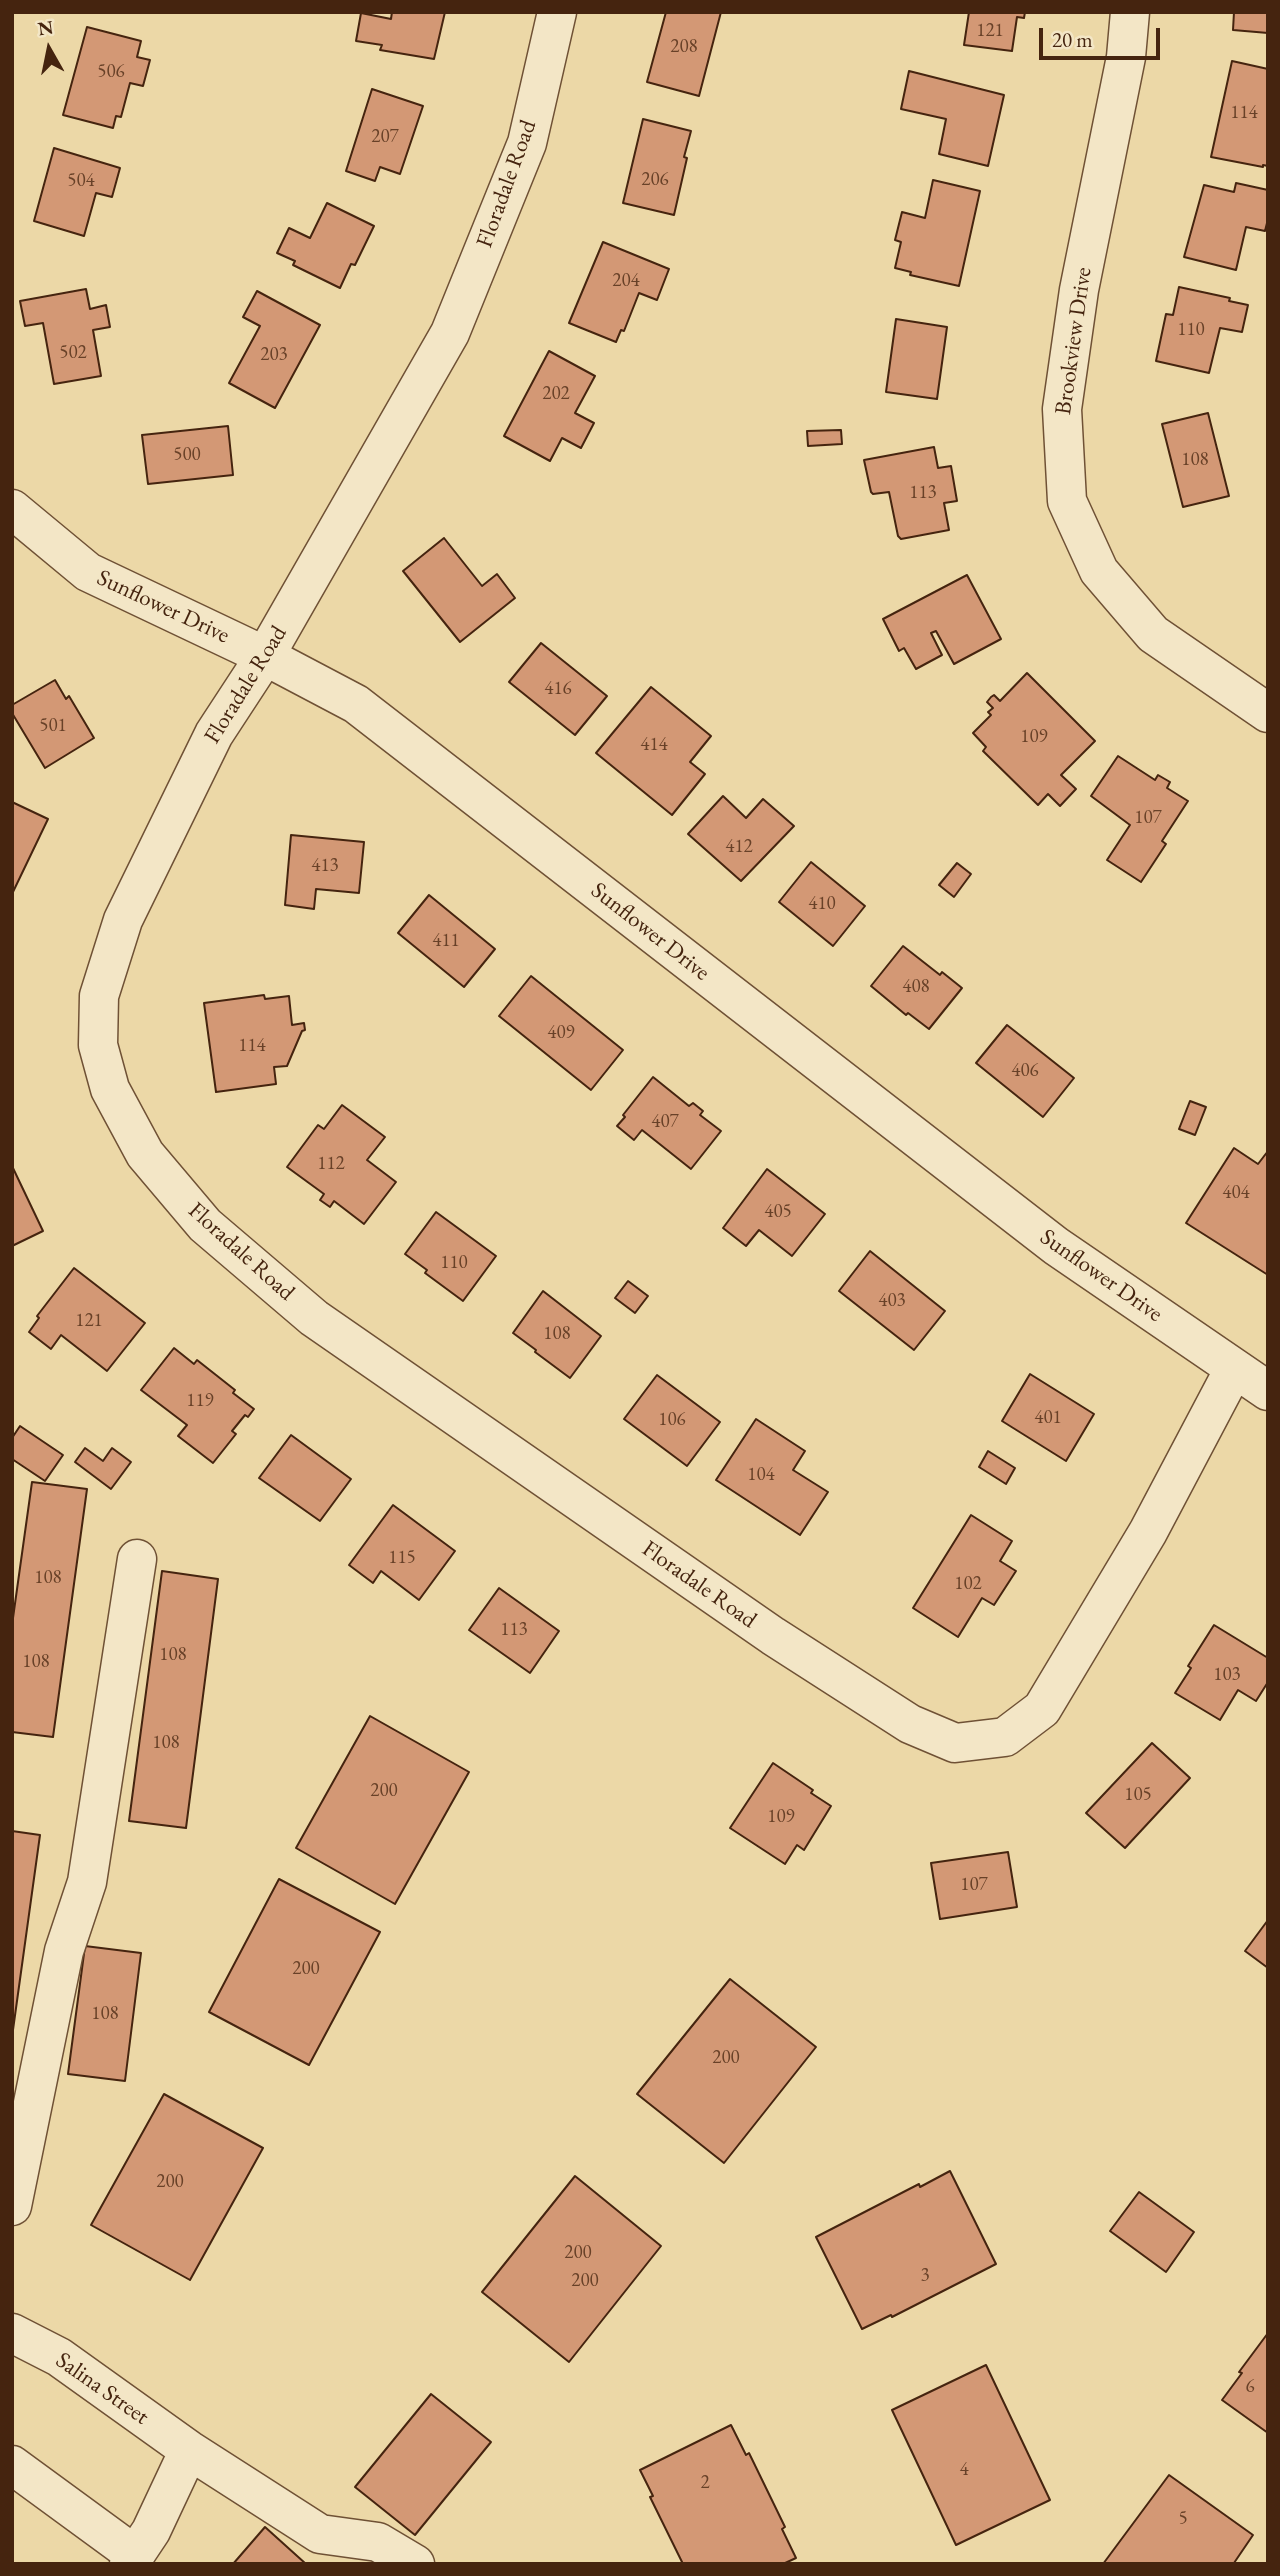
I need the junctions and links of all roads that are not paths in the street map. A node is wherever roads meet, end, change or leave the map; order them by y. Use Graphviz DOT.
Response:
graph roads {
  1 [pos="557,12"];
  2 [pos="1130,12"];
  3 [pos="12,509"];
  4 [pos="265,656"];
  5 [pos="1268,713"];
  6 [pos="1234,1369"];
  7 [pos="1268,1391"];
  8 [pos="136,1559"];
  9 [pos="12,2206"];
  10 [pos="12,2333"];
  11 [pos="190,2450"];
  12 [pos="12,2465"];
  13 [pos="132,2559"];
  14 [pos="415,2564"];
  1 -- 4 [label="street, Floradale Road"];
  2 -- 5 [label="street, Brookview Drive"];
  3 -- 4 [label="street, Sunflower Drive"];
  4 -- 6 [label="street, Sunflower Drive"];
  4 -- 6 [label="street, Floradale Road"];
  6 -- 7 [label="street, Sunflower Drive"];
  8 -- 9 [label="street"];
  10 -- 11 [label="street, Salina Street"];
  11 -- 13 [label="street"];
  11 -- 14 [label="street, Salina Street"];
  12 -- 13 [label="street"];
}
